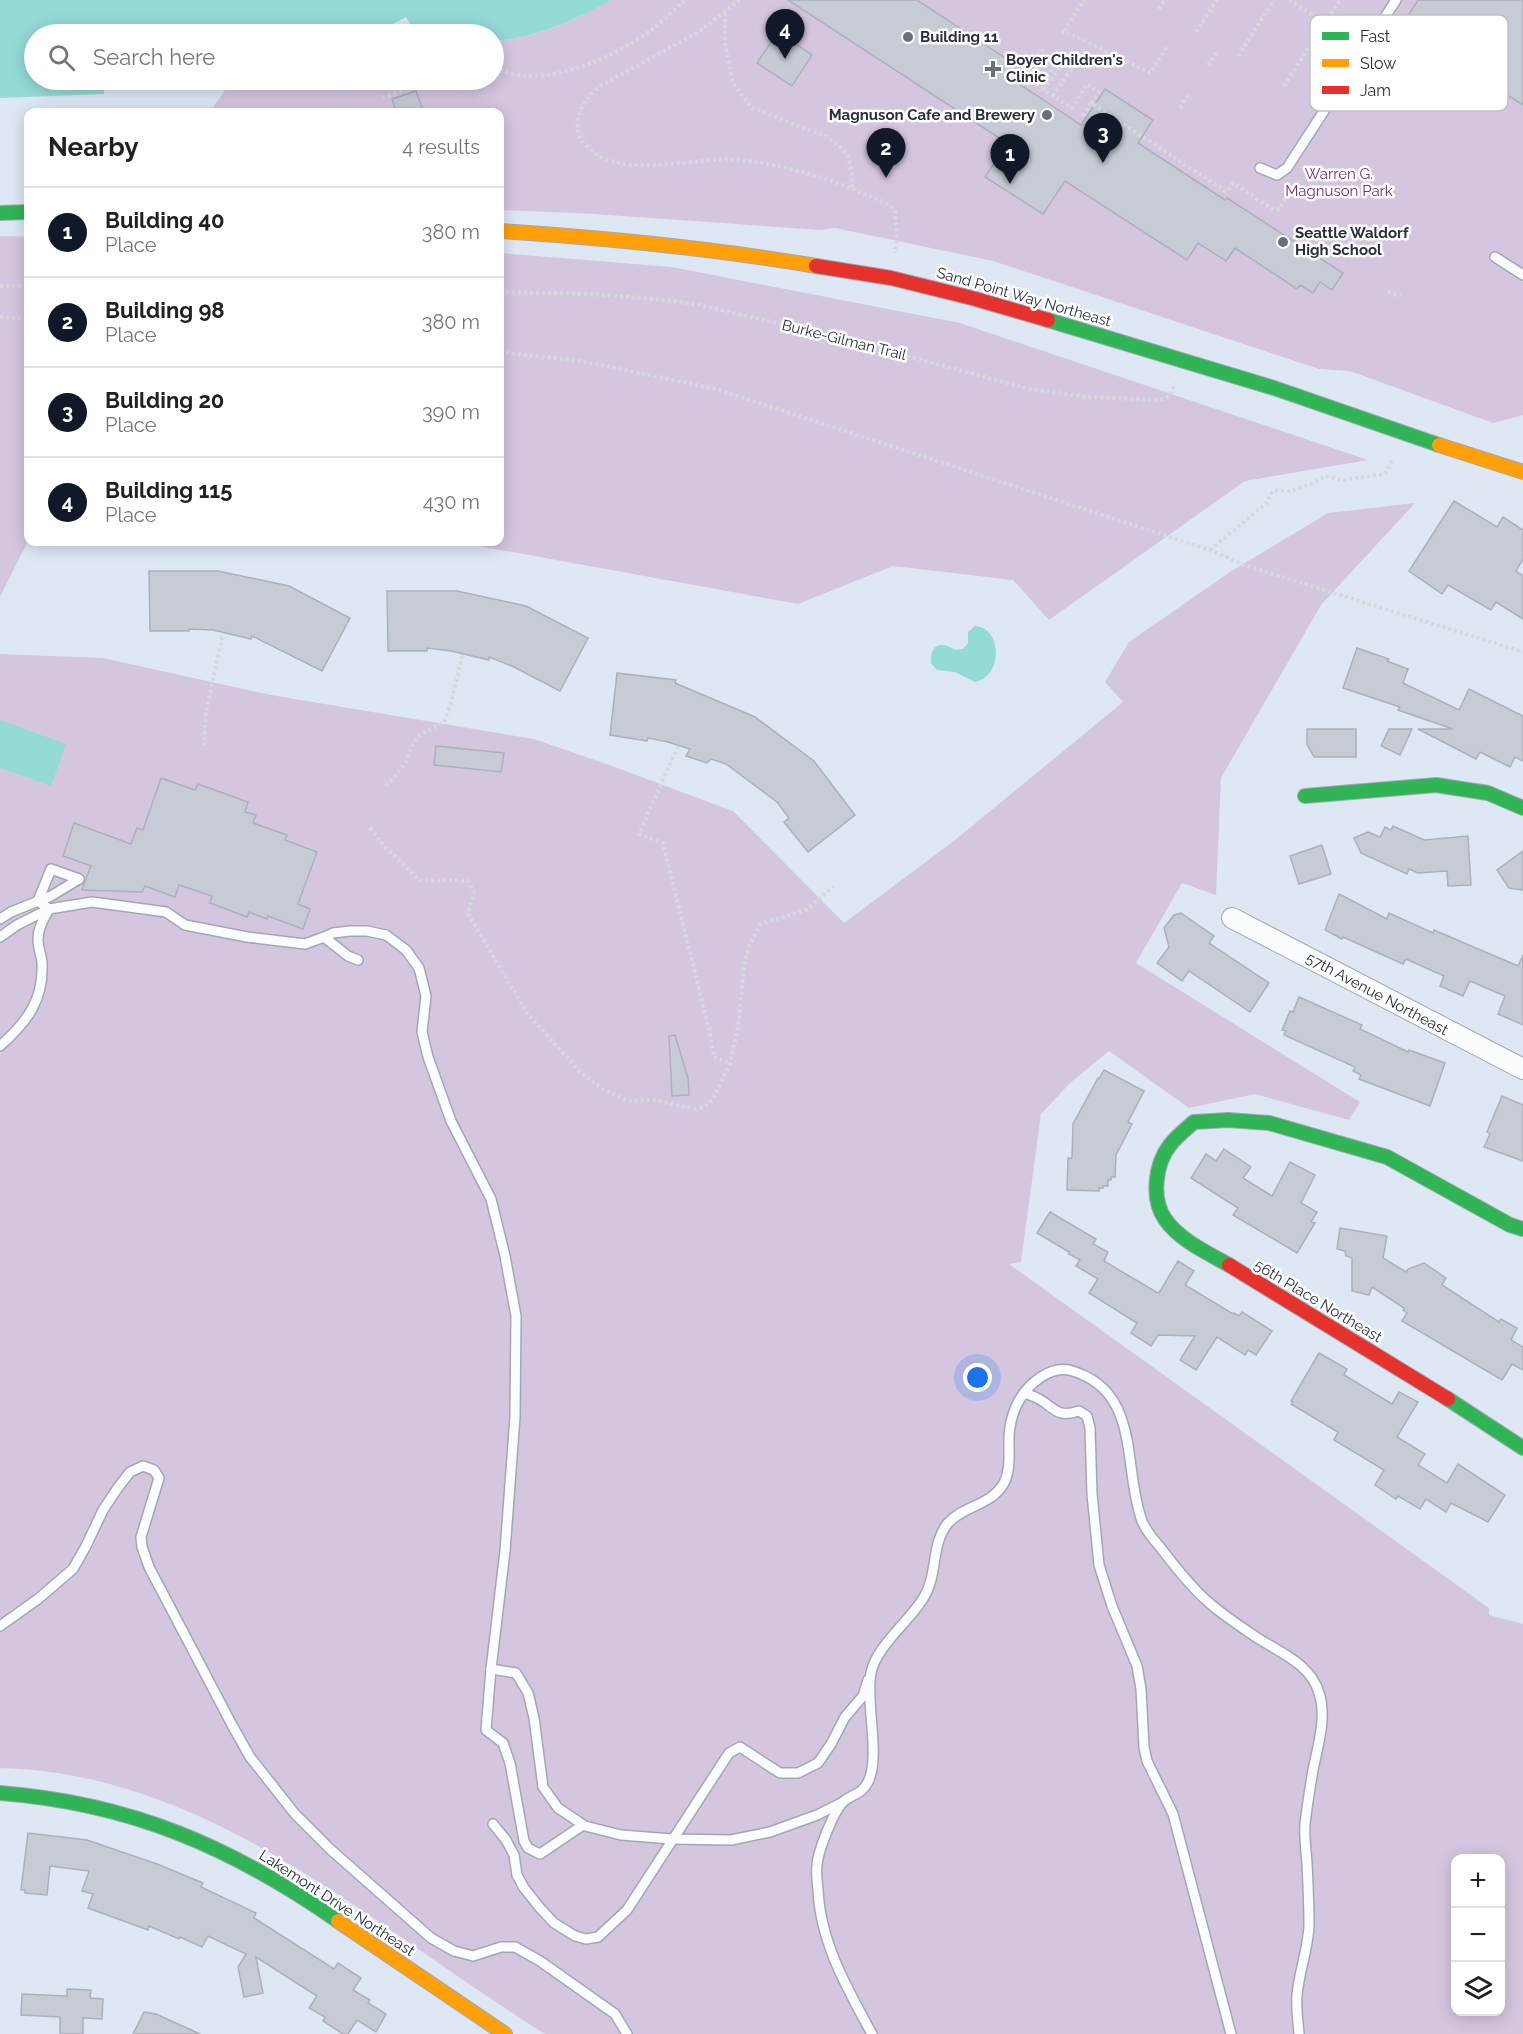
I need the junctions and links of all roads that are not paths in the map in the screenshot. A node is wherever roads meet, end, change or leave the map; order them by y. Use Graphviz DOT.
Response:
graph roads {
  1 [pos="1396,0"];
  2 [pos="1386,15"];
  3 [pos="1324,111"];
  4 [pos="1260,168"];
  5 [pos="24,212"];
  6 [pos="0,213"];
  7 [pos="504,231"];
  8 [pos="1495,257"];
  9 [pos="1523,275"];
  10 [pos="1523,458"];
  11 [pos="1488,462"];
  12 [pos="1523,472"];
  13 [pos="1305,796"];
  14 [pos="1523,808"];
  15 [pos="49,909"];
  16 [pos="1232,918"];
  17 [pos="0,919"];
  18 [pos="0,937"];
  19 [pos="324,937"];
  20 [pos="358,960"];
  21 [pos="0,1046"];
  22 [pos="1523,1069"];
  23 [pos="1523,1229"];
  24 [pos="1024,1393"];
  25 [pos="1523,1448"];
  26 [pos="0,1626"];
  27 [pos="490,1669"];
  28 [pos="871,1672"];
  29 [pos="0,1793"];
  30 [pos="843,1802"];
  31 [pos="493,1824"];
  32 [pos="583,1825"];
  33 [pos="672,1839"];
  34 [pos="505,2034"];
  35 [pos="627,2034"];
  36 [pos="872,2034"];
  37 [pos="1232,2034"];
  38 [pos="1299,2034"];
  1 -- 2 [label="lane"];
  3 -- 4 [label="lane"];
  5 -- 6 [label="street"];
  7 -- 11 [label="street, Sand Point Way Northeast"];
  8 -- 9 [label="lane"];
  10 -- 11 [label="street"];
  11 -- 12 [label="street, Sand Point Way Northeast"];
  13 -- 14 [label="street"];
  15 -- 17 [label="lane"];
  15 -- 18 [label="lane"];
  15 -- 19 [label="lane"];
  15 -- 21 [label="lane"];
  16 -- 22 [label="street, 57th Avenue Northeast"];
  19 -- 20 [label="lane"];
  19 -- 27 [label="lane"];
  23 -- 25 [label="street, 56th Place Northeast"];
  24 -- 28 [label="lane"];
  24 -- 37 [label="lane"];
  24 -- 38 [label="lane"];
  26 -- 35 [label="lane"];
  27 -- 32 [label="lane"];
  27 -- 32 [label="lane"];
  28 -- 30 [label="lane"];
  28 -- 33 [label="lane"];
  29 -- 34 [label="street, Lakemont Drive Northeast"];
  30 -- 33 [label="lane"];
  30 -- 36 [label="lane"];
  31 -- 33 [label="lane"];
  32 -- 33 [label="lane"];
}
